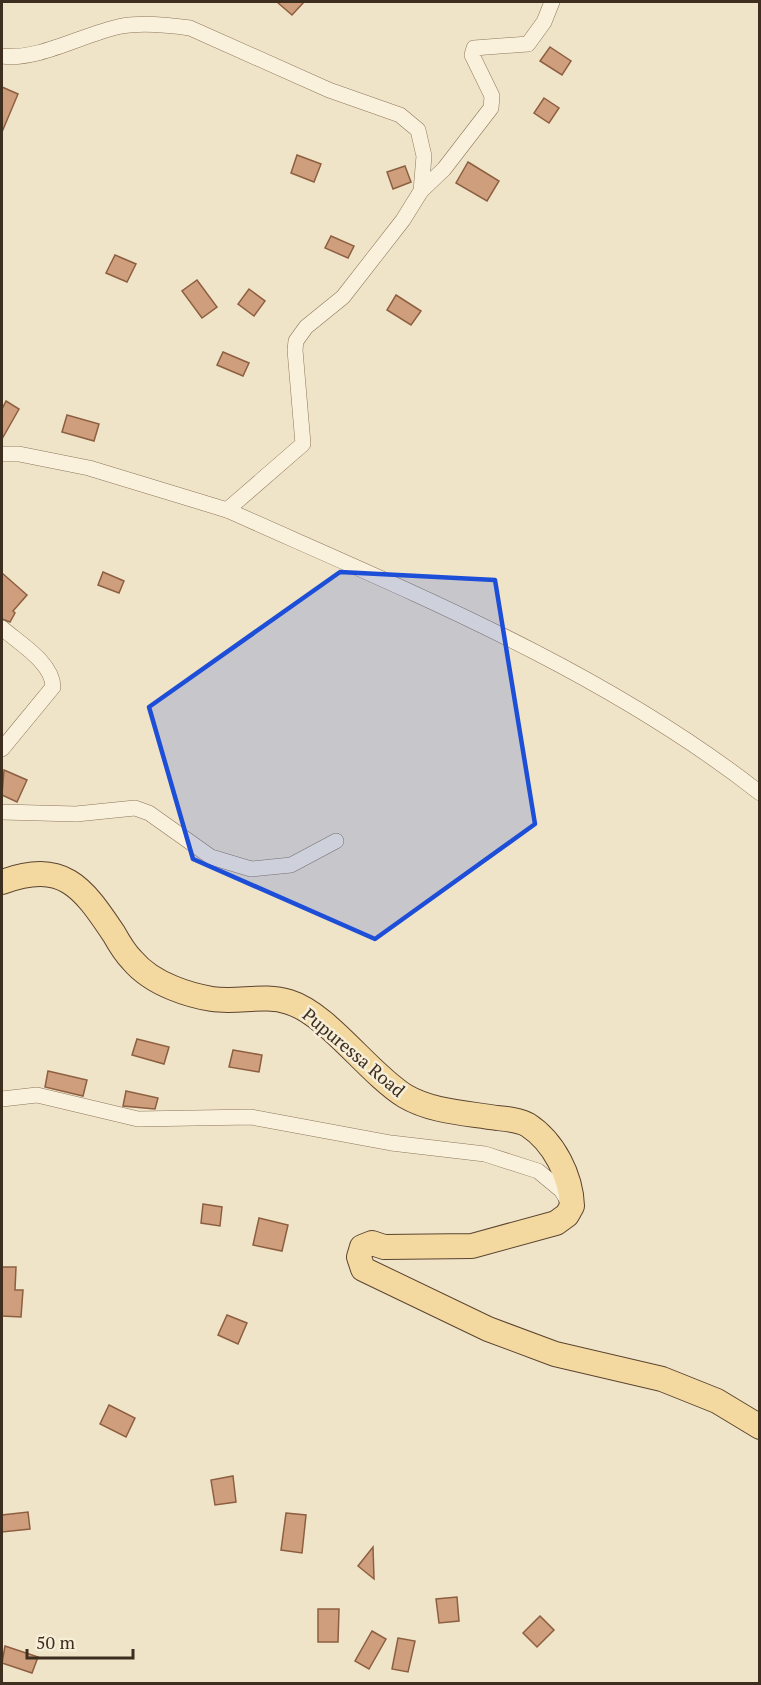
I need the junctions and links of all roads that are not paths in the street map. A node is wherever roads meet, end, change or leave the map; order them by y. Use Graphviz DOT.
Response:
graph roads {
  1 [pos="552,2"];
  2 [pos="2,56"];
  3 [pos="421,191"];
  4 [pos="2,454"];
  5 [pos="227,510"];
  6 [pos="2,628"];
  7 [pos="2,748"];
  8 [pos="759,793"];
  9 [pos="2,812"];
  10 [pos="336,842"];
  11 [pos="2,882"];
  12 [pos="2,1099"];
  13 [pos="572,1206"];
  14 [pos="759,1427"];
  1 -- 3 [label="street"];
  2 -- 3 [label="street"];
  3 -- 5 [label="street"];
  4 -- 5 [label="street"];
  5 -- 8 [label="street"];
  6 -- 7 [label="street"];
  9 -- 10 [label="street"];
  11 -- 13 [label="main road, Pupuressa Road"];
  12 -- 13 [label="street"];
  13 -- 14 [label="main road"];
}
